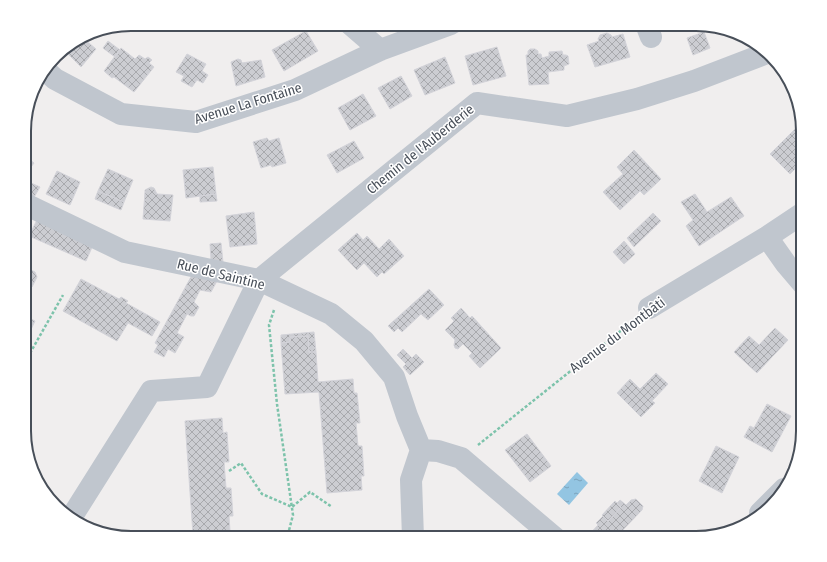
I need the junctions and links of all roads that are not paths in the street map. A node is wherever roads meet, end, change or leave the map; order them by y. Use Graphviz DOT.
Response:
graph roads {
  1 [pos="358,31"];
  2 [pos="432,31"];
  3 [pos="380,50"];
  4 [pos="761,55"];
  5 [pos="49,74"];
  6 [pos="31,207"];
  7 [pos="796,218"];
  8 [pos="767,237"];
  9 [pos="796,276"];
  10 [pos="259,280"];
  11 [pos="649,308"];
  12 [pos="421,450"];
  13 [pos="74,513"];
  14 [pos="413,531"];
  15 [pos="547,531"];
  1 -- 3 [label="street"];
  2 -- 3 [label="street, Avenue La Fontaine"];
  3 -- 5 [label="street, Avenue La Fontaine"];
  4 -- 10 [label="street, Chemin de l'Auberderie"];
  6 -- 10 [label="street, Rue de Saintine"];
  7 -- 8 [label="street, Avenue du Montbâti"];
  8 -- 9 [label="street"];
  8 -- 11 [label="street, Avenue du Montbâti"];
  10 -- 12 [label="street, Rue de Saintine"];
  10 -- 13 [label="street"];
  12 -- 14 [label="street"];
  12 -- 15 [label="street"];
}
